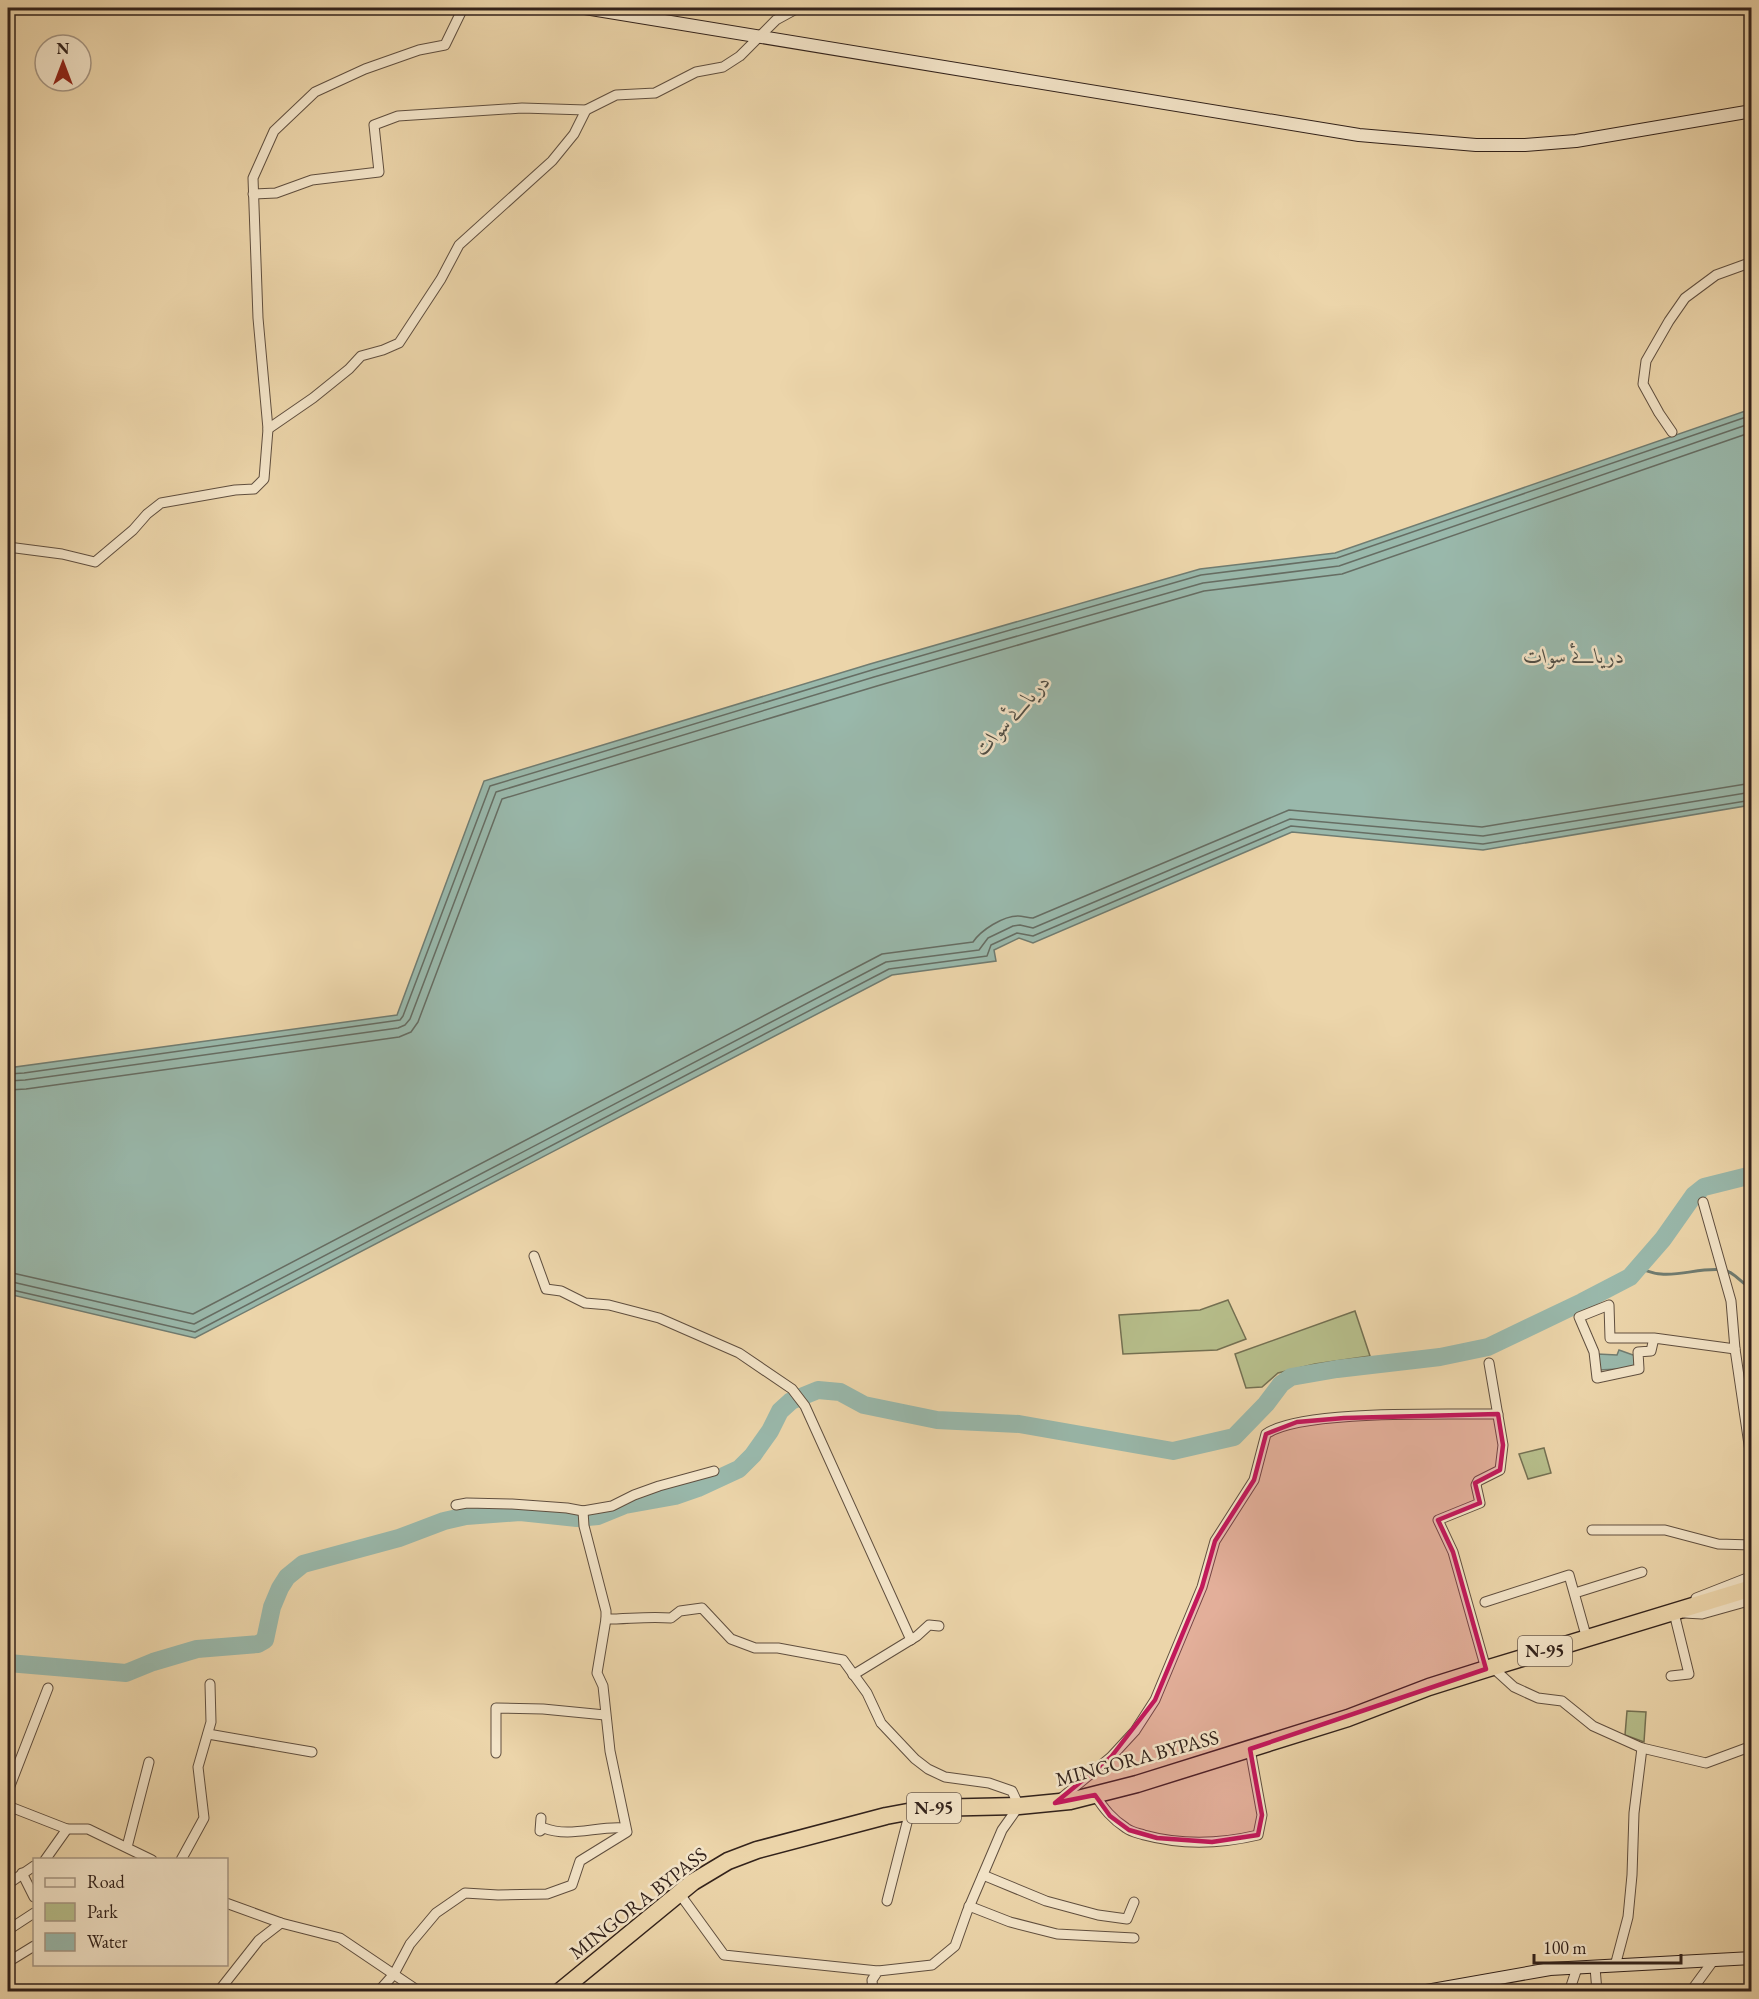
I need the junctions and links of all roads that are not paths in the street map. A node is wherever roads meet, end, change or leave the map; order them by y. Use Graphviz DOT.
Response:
graph roads {
  1 [pos="463,8"];
  2 [pos="585,8"];
  3 [pos="798,8"];
  4 [pos="760,36"];
  5 [pos="586,110"];
  6 [pos="1752,111"];
  7 [pos="253,194"];
  8 [pos="1752,262"];
  9 [pos="268,429"];
  10 [pos="1672,432"];
  11 [pos="8,547"];
  12 [pos="1703,1202"];
  13 [pos="534,1256"];
  14 [pos="1654,1338"];
  15 [pos="1735,1349"];
  16 [pos="1489,1363"];
  17 [pos="1498,1414"];
  18 [pos="1752,1465"];
  19 [pos="714,1471"];
  20 [pos="456,1505"];
  21 [pos="583,1511"];
  22 [pos="1592,1530"];
  23 [pos="1752,1545"];
  24 [pos="1642,1572"];
  25 [pos="1750,1589"];
  26 [pos="1575,1593"];
  27 [pos="1485,1602"];
  28 [pos="1674,1613"];
  29 [pos="606,1619"];
  30 [pos="939,1626"];
  31 [pos="1587,1639"];
  32 [pos="911,1640"];
  33 [pos="1489,1668"];
  34 [pos="853,1675"];
  35 [pos="1671,1676"];
  36 [pos="210,1684"];
  37 [pos="48,1688"];
  38 [pos="605,1716"];
  39 [pos="208,1734"];
  40 [pos="1752,1746"];
  41 [pos="1642,1748"];
  42 [pos="1250,1749"];
  43 [pos="312,1752"];
  44 [pos="495,1753"];
  45 [pos="149,1762"];
  46 [pos="8,1791"];
  47 [pos="1095,1795"];
  48 [pos="1055,1803"];
  49 [pos="8,1806"];
  50 [pos="1018,1806"];
  51 [pos="910,1812"];
  52 [pos="541,1818"];
  53 [pos="623,1828"];
  54 [pos="68,1829"];
  55 [pos="127,1847"];
  56 [pos="136,1856"];
  57 [pos="46,1858"];
  58 [pos="182,1858"];
  59 [pos="33,1867"];
  60 [pos="22,1873"];
  61 [pos="982,1875"];
  62 [pos="8,1884"];
  63 [pos="679,1893"];
  64 [pos="33,1895"];
  65 [pos="887,1901"];
  66 [pos="1134,1902"];
  67 [pos="228,1904"];
  68 [pos="969,1906"];
  69 [pos="33,1914"];
  70 [pos="281,1923"];
  71 [pos="8,1930"];
  72 [pos="1134,1938"];
  73 [pos="33,1947"];
  74 [pos="1752,1958"];
  75 [pos="1713,1961"];
  76 [pos="8,1962"];
  77 [pos="1615,1966"];
  78 [pos="1595,1967"];
  79 [pos="1578,1968"];
  80 [pos="878,1971"];
  81 [pos="394,1974"];
  82 [pos="218,1992"];
  83 [pos="378,1992"];
  84 [pos="420,1992"];
  85 [pos="559,1992"];
  86 [pos="873,1992"];
  87 [pos="1421,1992"];
  88 [pos="1569,1992"];
  89 [pos="1598,1992"];
  90 [pos="1695,1992"];
  1 -- 7 [label="street"];
  2 -- 4 [label="main road"];
  3 -- 4 [label="street"];
  4 -- 5 [label="street"];
  4 -- 6 [label="main road"];
  5 -- 7 [label="street"];
  5 -- 9 [label="street"];
  7 -- 9 [label="street"];
  8 -- 10 [label="street"];
  9 -- 11 [label="street"];
  12 -- 15 [label="street"];
  13 -- 32 [label="street"];
  14 -- 14 [label="street"];
  14 -- 15 [label="street"];
  15 -- 18 [label="street"];
  16 -- 17 [label="street"];
  17 -- 33 [label="street"];
  17 -- 48 [label="street"];
  19 -- 21 [label="street"];
  20 -- 21 [label="street"];
  21 -- 29 [label="street"];
  22 -- 23 [label="street"];
  24 -- 26 [label="street"];
  25 -- 28 [label="highway, MINGORA BYPASS / N-95"];
  26 -- 27 [label="street"];
  26 -- 31 [label="street"];
  28 -- 31 [label="highway, MINGORA BYPASS / N-95"];
  28 -- 35 [label="street"];
  29 -- 34 [label="street"];
  29 -- 38 [label="street"];
  30 -- 32 [label="street"];
  31 -- 33 [label="highway, MINGORA BYPASS / N-95"];
  32 -- 34 [label="street"];
  33 -- 41 [label="street"];
  33 -- 42 [label="highway, MINGORA BYPASS / N-95"];
  34 -- 50 [label="street"];
  36 -- 39 [label="street"];
  37 -- 46 [label="street"];
  38 -- 44 [label="street"];
  38 -- 81 [label="street"];
  39 -- 43 [label="street"];
  39 -- 58 [label="street"];
  40 -- 41 [label="street"];
  41 -- 77 [label="street"];
  42 -- 47 [label="highway, MINGORA BYPASS / N-95"];
  42 -- 47 [label="street"];
  45 -- 55 [label="street"];
  47 -- 48 [label="highway, MINGORA BYPASS / N-95"];
  48 -- 50 [label="highway, MINGORA BYPASS / N-95"];
  49 -- 54 [label="street"];
  50 -- 51 [label="highway, MINGORA BYPASS / N-95"];
  50 -- 61 [label="street"];
  51 -- 63 [label="highway, MINGORA BYPASS / N-95"];
  51 -- 65 [label="street"];
  52 -- 53 [label="street"];
  54 -- 55 [label="street"];
  54 -- 57 [label="street"];
  55 -- 56 [label="street"];
  59 -- 60 [label="street"];
  60 -- 62 [label="street"];
  60 -- 64 [label="street"];
  61 -- 66 [label="street"];
  61 -- 68 [label="street"];
  63 -- 80 [label="street"];
  63 -- 85 [label="highway, MINGORA BYPASS / N-95"];
  67 -- 70 [label="street"];
  68 -- 72 [label="street"];
  68 -- 80 [label="street"];
  69 -- 71 [label="street"];
  70 -- 81 [label="street"];
  70 -- 82 [label="street"];
  73 -- 76 [label="street"];
  74 -- 75 [label="main road"];
  75 -- 77 [label="main road"];
  75 -- 90 [label="street"];
  77 -- 78 [label="main road"];
  78 -- 79 [label="main road"];
  78 -- 89 [label="street"];
  79 -- 87 [label="main road"];
  79 -- 88 [label="street"];
  80 -- 86 [label="street"];
  81 -- 83 [label="street"];
  81 -- 84 [label="street"];
}
